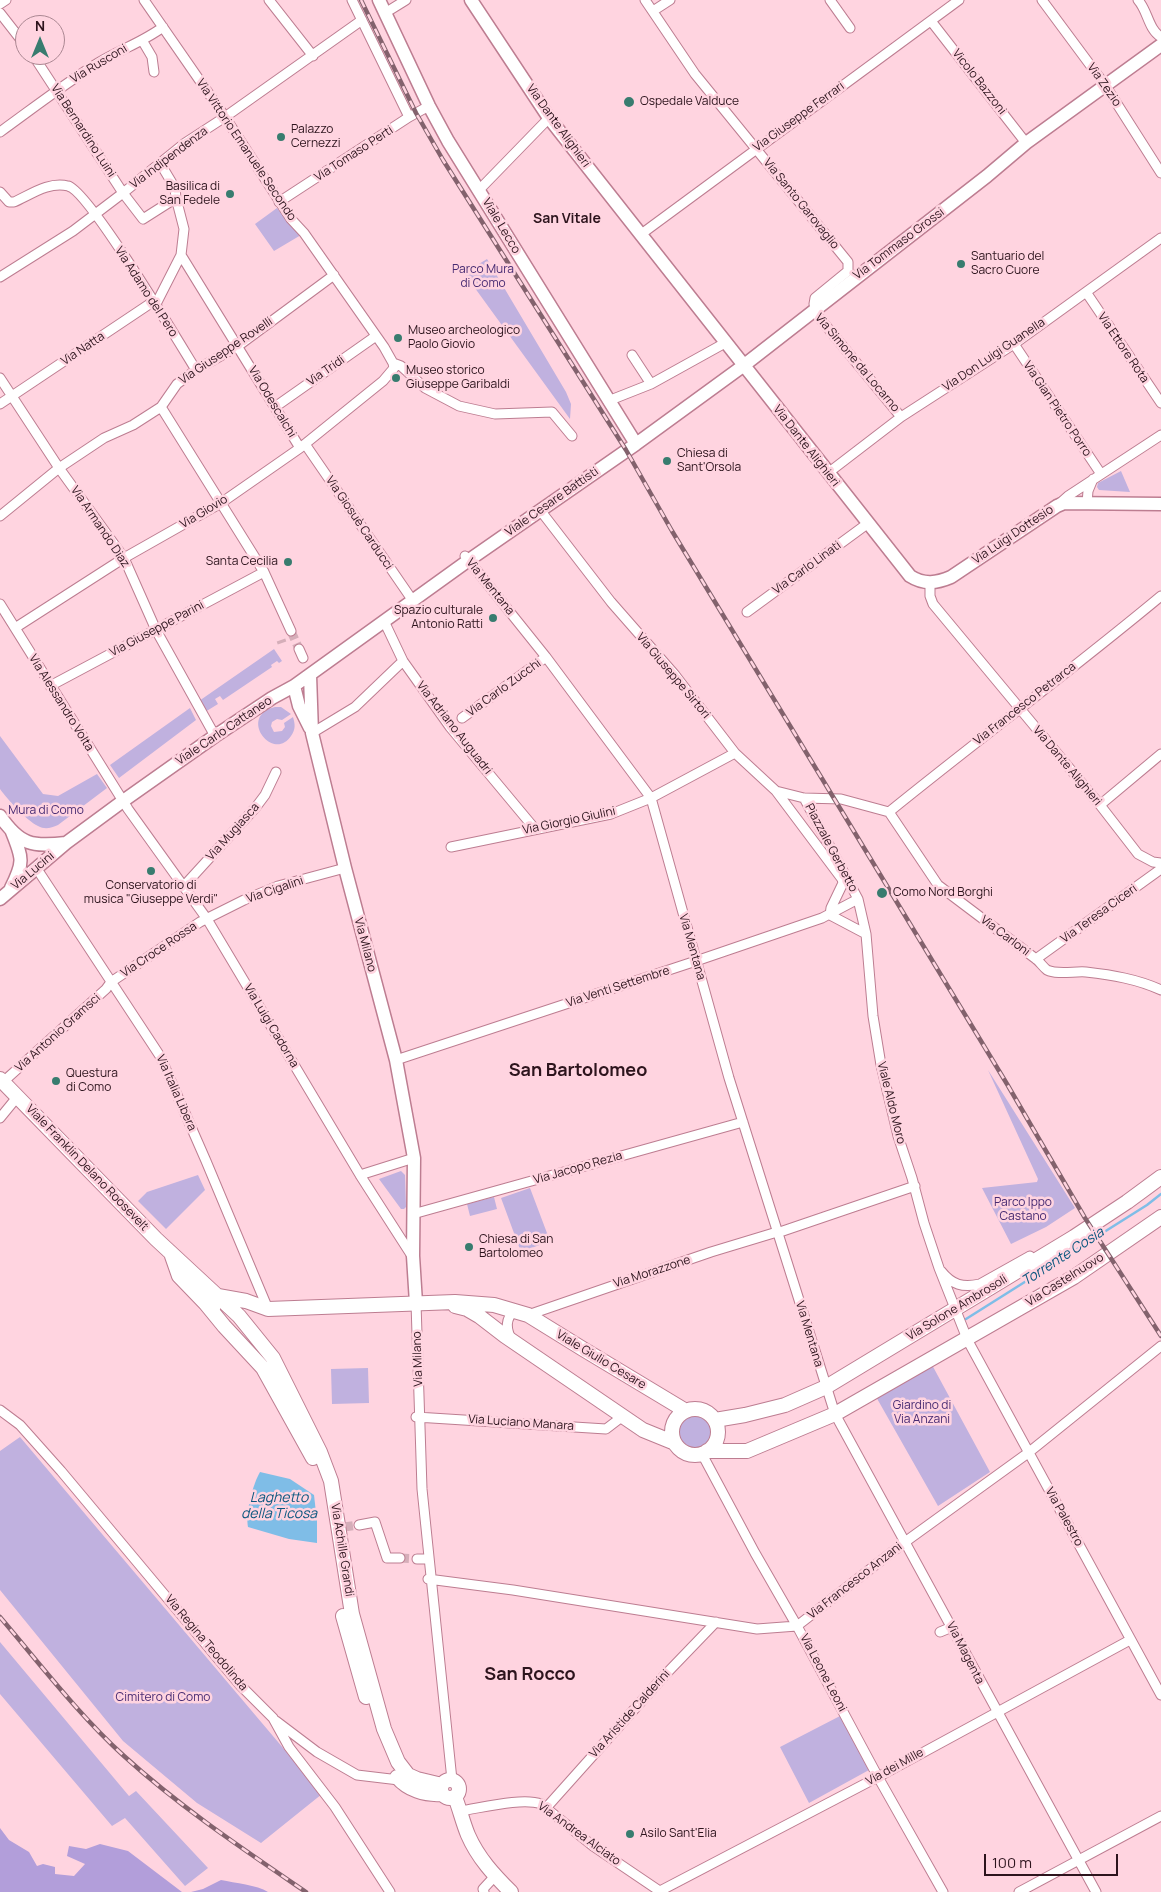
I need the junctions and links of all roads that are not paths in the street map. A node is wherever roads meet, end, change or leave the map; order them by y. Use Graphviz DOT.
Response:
graph roads {
  1 [pos="6,0"];
  2 [pos="144,0"];
  3 [pos="269,0"];
  4 [pos="352,0"];
  5 [pos="379,0"];
  6 [pos="406,0"];
  7 [pos="471,0"];
  8 [pos="645,0"];
  9 [pos="670,0"];
  10 [pos="830,0"];
  11 [pos="959,0"];
  12 [pos="1042,0"];
  13 [pos="1138,0"];
  14 [pos="0,4"];
  15 [pos="653,11"];
  16 [pos="0,13"];
  17 [pos="385,13"];
  18 [pos="362,20"];
  19 [pos="931,21"];
  20 [pos="162,27"];
  21 [pos="850,28"];
  22 [pos="15,32"];
  23 [pos="1161,37"];
  24 [pos="142,40"];
  25 [pos="1161,45"];
  26 [pos="313,56"];
  27 [pos="39,65"];
  28 [pos="154,72"];
  29 [pos="1106,85"];
  30 [pos="57,91"];
  31 [pos="429,106"];
  32 [pos="225,117"];
  33 [pos="409,117"];
  34 [pos="549,118"];
  35 [pos="0,132"];
  36 [pos="1026,143"];
  37 [pos="756,149"];
  38 [pos="160,163"];
  39 [pos="1161,173"];
  40 [pos="479,190"];
  41 [pos="0,192"];
  42 [pos="124,193"];
  43 [pos="176,198"];
  44 [pos="279,202"];
  45 [pos="96,215"];
  46 [pos="640,235"];
  47 [pos="1161,238"];
  48 [pos="180,255"];
  49 [pos="334,275"];
  50 [pos="0,277"];
  51 [pos="1086,292"];
  52 [pos="155,303"];
  53 [pos="815,309"];
  54 [pos="376,336"];
  55 [pos="725,343"];
  56 [pos="1014,344"];
  57 [pos="238,346"];
  58 [pos="632,355"];
  59 [pos="394,363"];
  60 [pos="743,366"];
  61 [pos="196,370"];
  62 [pos="0,378"];
  63 [pos="651,384"];
  64 [pos="13,396"];
  65 [pos="608,401"];
  66 [pos="1161,403"];
  67 [pos="0,404"];
  68 [pos="161,407"];
  69 [pos="275,407"];
  70 [pos="901,417"];
  71 [pos="1161,435"];
  72 [pos="572,436"];
  73 [pos="636,444"];
  74 [pos="303,446"];
  75 [pos="59,468"];
  76 [pos="828,473"];
  77 [pos="1101,474"];
  78 [pos="1092,480"];
  79 [pos="221,503"];
  80 [pos="1087,503"];
  81 [pos="1161,504"];
  82 [pos="1057,506"];
  83 [pos="540,510"];
  84 [pos="0,516"];
  85 [pos="867,524"];
  86 [pos="124,558"];
  87 [pos="467,558"];
  88 [pos="264,572"];
  89 [pos="930,582"];
  90 [pos="1161,596"];
  91 [pos="412,601"];
  92 [pos="0,604"];
  93 [pos="748,612"];
  94 [pos="384,622"];
  95 [pos="14,628"];
  96 [pos="156,630"];
  97 [pos="291,631"];
  98 [pos="546,657"];
  99 [pos="403,661"];
  100 [pos="310,675"];
  101 [pos="50,686"];
  102 [pos="294,686"];
  103 [pos="272,698"];
  104 [pos="298,703"];
  105 [pos="1020,708"];
  106 [pos="462,718"];
  107 [pos="312,733"];
  108 [pos="214,736"];
  109 [pos="735,753"];
  110 [pos="1161,754"];
  111 [pos="274,775"];
  112 [pos="776,791"];
  113 [pos="651,798"];
  114 [pos="804,798"];
  115 [pos="123,801"];
  116 [pos="1100,805"];
  117 [pos="889,812"];
  118 [pos="0,816"];
  119 [pos="534,829"];
  120 [pos="12,832"];
  121 [pos="66,843"];
  122 [pos="451,847"];
  123 [pos="1161,863"];
  124 [pos="345,868"];
  125 [pos="37,869"];
  126 [pos="1161,869"];
  127 [pos="183,887"];
  128 [pos="4,896"];
  129 [pos="858,899"];
  130 [pos="830,915"];
  131 [pos="207,918"];
  132 [pos="866,934"];
  133 [pos="1036,959"];
  134 [pos="696,961"];
  135 [pos="111,982"];
  136 [pos="1161,990"];
  137 [pos="396,1060"];
  138 [pos="1,1081"];
  139 [pos="18,1096"];
  140 [pos="0,1118"];
  141 [pos="743,1122"];
  142 [pos="414,1158"];
  143 [pos="360,1175"];
  144 [pos="1161,1177"];
  145 [pos="915,1186"];
  146 [pos="413,1214"];
  147 [pos="1159,1221"];
  148 [pos="777,1233"];
  149 [pos="1052,1250"];
  150 [pos="171,1254"];
  151 [pos="412,1256"];
  152 [pos="939,1268"];
  153 [pos="217,1295"];
  154 [pos="442,1302"];
  155 [pos="416,1303"];
  156 [pos="206,1304"];
  157 [pos="268,1309"];
  158 [pos="521,1312"];
  159 [pos="956,1313"];
  160 [pos="248,1326"];
  161 [pos="965,1335"];
  162 [pos="512,1341"];
  163 [pos="1161,1346"];
  164 [pos="247,1349"];
  165 [pos="826,1387"];
  166 [pos="0,1410"];
  167 [pos="686,1411"];
  168 [pos="835,1414"];
  169 [pos="417,1416"];
  170 [pos="622,1416"];
  171 [pos="714,1420"];
  172 [pos="675,1443"];
  173 [pos="705,1453"];
  174 [pos="1028,1453"];
  175 [pos="359,1525"];
  176 [pos="905,1542"];
  177 [pos="400,1558"];
  178 [pos="417,1559"];
  179 [pos="428,1559"];
  180 [pos="429,1579"];
  181 [pos="716,1622"];
  182 [pos="797,1626"];
  183 [pos="952,1627"];
  184 [pos="940,1632"];
  185 [pos="1130,1640"];
  186 [pos="1161,1694"];
  187 [pos="996,1712"];
  188 [pos="273,1718"];
  189 [pos="878,1777"];
  190 [pos="399,1780"];
  191 [pos="449,1786"];
  192 [pos="546,1808"];
  193 [pos="460,1811"];
  194 [pos="1161,1816"];
  195 [pos="1078,1860"];
  196 [pos="495,1876"];
  197 [pos="390,1892"];
  198 [pos="484,1892"];
  199 [pos="511,1892"];
  200 [pos="660,1892"];
  201 [pos="943,1892"];
  202 [pos="1019,1892"];
  203 [pos="1096,1892"];
  1 -- 14 [label="street"];
  2 -- 20 [label="street, Via Vittorio Emanuele Secondo"];
  3 -- 26 [label="street"];
  4 -- 18 [label="street"];
  5 -- 17 [label="street, Viale Lecco"];
  6 -- 17 [label="street"];
  7 -- 34 [label="street, Via Dante Alighieri"];
  8 -- 15 [label="street, Via Santo Garovaglio"];
  9 -- 15 [label="street"];
  10 -- 21 [label="street"];
  11 -- 19 [label="street, Via Giuseppe Ferrari"];
  12 -- 29 [label="street, Via Zezio"];
  13 -- 23 [label="street"];
  15 -- 37 [label="street, Via Santo Garovaglio"];
  16 -- 22 [label="street"];
  17 -- 31 [label="street, Viale Lecco"];
  18 -- 26 [label="street, Via Indipendenza"];
  18 -- 33 [label="street"];
  19 -- 36 [label="street, Vicolo Bazzoni"];
  19 -- 37 [label="street, Via Giuseppe Ferrari"];
  20 -- 24 [label="street, Via Rusconi"];
  20 -- 32 [label="street, Via Vittorio Emanuele Secondo"];
  24 -- 28 [label="street, Via Rusconi"];
  24 -- 30 [label="street, Via Rusconi"];
  25 -- 29 [label="street, Via Tommaso Grossi"];
  26 -- 32 [label="street, Via Indipendenza"];
  27 -- 30 [label="street, Via Bernardino Luini"];
  29 -- 36 [label="street, Via Tommaso Grossi"];
  29 -- 39 [label="street, Via Zezio"];
  30 -- 35 [label="street, Via Rusconi"];
  30 -- 42 [label="street, Via Bernardino Luini"];
  31 -- 33 [label="street, Via Tomaso Perti"];
  31 -- 40 [label="street, Viale Lecco"];
  32 -- 38 [label="street, Via Indipendenza"];
  32 -- 44 [label="street, Via Vittorio Emanuele Secondo"];
  33 -- 44 [label="street, Via Tomaso Perti"];
  34 -- 40 [label="street"];
  34 -- 46 [label="street, Via Dante Alighieri"];
  36 -- 53 [label="street, Via Tommaso Grossi"];
  37 -- 46 [label="street, Via Giuseppe Ferrari"];
  37 -- 53 [label="street, Via Santo Garovaglio"];
  38 -- 42 [label="street, Via Indipendenza"];
  38 -- 43 [label="street, Via Natta"];
  40 -- 65 [label="street, Viale Lecco"];
  41 -- 45 [label="street, Via Adamo del Pero"];
  42 -- 43 [label="street, Via Bernardino Luini"];
  42 -- 45 [label="street, Via Indipendenza"];
  43 -- 48 [label="street, Via Natta"];
  44 -- 49 [label="street, Via Vittorio Emanuele Secondo"];
  45 -- 50 [label="street, Via Indipendenza"];
  45 -- 52 [label="street, Via Adamo del Pero"];
  46 -- 55 [label="street, Via Dante Alighieri"];
  47 -- 51 [label="street, Via Don Luigi Guanella"];
  48 -- 52 [label="street, Via Natta"];
  48 -- 57 [label="street, Via Odescalchi"];
  49 -- 54 [label="street, Via Vittorio Emanuele Secondo"];
  49 -- 57 [label="street, Via Giuseppe Rovelli"];
  51 -- 56 [label="street, Via Don Luigi Guanella"];
  51 -- 66 [label="street, Via Ettore Rota"];
  52 -- 61 [label="street, Via Adamo del Pero"];
  52 -- 64 [label="street, Via Natta"];
  53 -- 60 [label="street, Via Tommaso Grossi"];
  53 -- 70 [label="street, Via Simone da Locarno"];
  54 -- 59 [label="street, Via Vittorio Emanuele Secondo"];
  54 -- 69 [label="street, Via Tridi"];
  55 -- 60 [label="street, Via Dante Alighieri"];
  55 -- 63 [label="street"];
  56 -- 70 [label="street, Via Don Luigi Guanella"];
  56 -- 77 [label="street, Via Gian Pietro Porro"];
  57 -- 61 [label="street, Via Giuseppe Rovelli"];
  57 -- 69 [label="street, Via Odescalchi"];
  58 -- 63 [label="street"];
  59 -- 72 [label="street"];
  59 -- 74 [label="street, Via Giovio"];
  60 -- 73 [label="street, Via Tommaso Grossi"];
  60 -- 76 [label="street, Via Dante Alighieri"];
  61 -- 68 [label="street, Via Giuseppe Rovelli"];
  62 -- 64 [label="street, Via Armando Diaz"];
  63 -- 65 [label="street"];
  64 -- 67 [label="street, Via Natta"];
  64 -- 75 [label="street, Via Armando Diaz"];
  65 -- 73 [label="street, Viale Lecco"];
  68 -- 75 [label="street, Via Giuseppe Rovelli"];
  68 -- 79 [label="street"];
  69 -- 74 [label="street, Via Odescalchi"];
  70 -- 76 [label="street, Via Don Luigi Guanella"];
  71 -- 77 [label="street"];
  73 -- 83 [label="street, Viale Cesare Battisti"];
  74 -- 79 [label="street, Via Giovio"];
  74 -- 91 [label="street, Via Giosuè Carducci"];
  75 -- 84 [label="street, Via Giuseppe Rovelli"];
  75 -- 86 [label="street, Via Armando Diaz"];
  76 -- 85 [label="street, Via Dante Alighieri"];
  77 -- 78 [label="street"];
  78 -- 80 [label="street"];
  78 -- 82 [label="street"];
  79 -- 86 [label="street, Via Giovio"];
  79 -- 88 [label="street"];
  80 -- 81 [label="street, Via Luigi Dottesio"];
  80 -- 82 [label="street, Via Luigi Dottesio"];
  82 -- 89 [label="street, Via Luigi Dottesio"];
  83 -- 87 [label="street, Viale Cesare Battisti"];
  83 -- 109 [label="street, Via Giuseppe Sirtori"];
  85 -- 89 [label="street, Via Dante Alighieri"];
  85 -- 93 [label="street, Via Carlo Linati"];
  86 -- 95 [label="street, Via Giovio"];
  86 -- 96 [label="street, Via Armando Diaz"];
  87 -- 91 [label="street, Viale Cesare Battisti"];
  87 -- 98 [label="street, Via Mentana"];
  88 -- 96 [label="street, Via Giuseppe Parini"];
  88 -- 97 [label="street"];
  89 -- 105 [label="street, Via Dante Alighieri"];
  90 -- 105 [label="street, Via Francesco Petrarca"];
  91 -- 94 [label="street, Viale Carlo Cattaneo"];
  92 -- 95 [label="street, Via Alessandro Volta"];
  94 -- 99 [label="street, Via Adriano Auguadri"];
  94 -- 100 [label="street, Viale Carlo Cattaneo"];
  95 -- 101 [label="street, Via Alessandro Volta"];
  96 -- 101 [label="street, Via Giuseppe Parini"];
  96 -- 108 [label="street, Via Armando Diaz"];
  98 -- 106 [label="street, Via Carlo Zucchi"];
  98 -- 113 [label="street, Via Mentana"];
  99 -- 107 [label="street"];
  99 -- 119 [label="street, Via Adriano Auguadri"];
  100 -- 102 [label="street, Viale Carlo Cattaneo"];
  100 -- 107 [label="street, Via Milano"];
  101 -- 115 [label="street, Via Alessandro Volta"];
  102 -- 103 [label="street, Viale Carlo Cattaneo"];
  102 -- 104 [label="street, Via Milano"];
  103 -- 104 [label="street"];
  103 -- 108 [label="street, Viale Carlo Cattaneo"];
  104 -- 107 [label="street, Via Milano"];
  105 -- 116 [label="street, Via Dante Alighieri"];
  105 -- 117 [label="street, Via Francesco Petrarca"];
  107 -- 124 [label="street, Via Milano"];
  108 -- 115 [label="street, Viale Carlo Cattaneo"];
  109 -- 112 [label="street, Via Giuseppe Sirtori"];
  109 -- 113 [label="street, Via Giorgio Giulini"];
  110 -- 116 [label="street"];
  111 -- 127 [label="street, Via Mugiasca"];
  112 -- 114 [label="street, Via Giuseppe Sirtori"];
  112 -- 130 [label="street, Piazzale Gerbetto"];
  113 -- 119 [label="street, Via Giorgio Giulini"];
  113 -- 134 [label="street, Via Mentana"];
  114 -- 117 [label="street, Via Giuseppe Sirtori"];
  114 -- 129 [label="street, Piazzale Gerbetto"];
  115 -- 121 [label="street, Viale Carlo Cattaneo"];
  115 -- 127 [label="street, Via Luigi Cadorna"];
  116 -- 123 [label="street, Via Dante Alighieri"];
  117 -- 133 [label="street, Via Carloni"];
  118 -- 120 [label="street"];
  119 -- 122 [label="street, Via Giorgio Giulini"];
  120 -- 121 [label="street"];
  120 -- 128 [label="street"];
  121 -- 125 [label="street, Via Lucini"];
  124 -- 131 [label="street, Via Cigalini"];
  124 -- 137 [label="street, Via Milano"];
  125 -- 128 [label="street, Via Lucini"];
  125 -- 135 [label="street, Via Italia Libera"];
  126 -- 133 [label="street, Via Teresa Ciceri"];
  127 -- 131 [label="street, Via Luigi Cadorna"];
  129 -- 130 [label="street, Piazzale Gerbetto"];
  129 -- 132 [label="street, Piazzale Gerbetto"];
  130 -- 132 [label="street"];
  130 -- 134 [label="street, Via Venti Settembre"];
  131 -- 135 [label="street, Via Croce Rossa"];
  131 -- 143 [label="street, Via Luigi Cadorna"];
  132 -- 145 [label="street, Viale Aldo Moro"];
  133 -- 136 [label="street, Via Carloni"];
  134 -- 137 [label="street, Via Venti Settembre"];
  134 -- 141 [label="street, Via Mentana"];
  135 -- 138 [label="street, Via Antonio Gramsci"];
  135 -- 157 [label="street, Via Italia Libera"];
  137 -- 142 [label="street, Via Milano"];
  138 -- 139 [label="main road, Viale Franklin Delano Roosevelt"];
  139 -- 140 [label="street"];
  139 -- 150 [label="main road, Viale Franklin Delano Roosevelt"];
  141 -- 146 [label="street, Via Jacopo Rezia"];
  141 -- 148 [label="street, Via Mentana"];
  142 -- 143 [label="street"];
  142 -- 146 [label="street, Via Milano"];
  143 -- 151 [label="street, Via Luigi Cadorna"];
  144 -- 149 [label="main road, Via Solone Ambrosoli"];
  145 -- 148 [label="street, Via Morazzone"];
  145 -- 152 [label="street, Viale Aldo Moro"];
  146 -- 151 [label="street, Via Milano"];
  147 -- 161 [label="main road, Via Castelnuovo"];
  148 -- 158 [label="street, Via Morazzone"];
  148 -- 165 [label="street, Via Mentana"];
  149 -- 152 [label="street, Viale Aldo Moro"];
  149 -- 159 [label="main road, Via Solone Ambrosoli"];
  150 -- 153 [label="main road, Viale Franklin Delano Roosevelt"];
  150 -- 156 [label="main road, Viale Franklin Delano Roosevelt"];
  151 -- 155 [label="street, Via Milano"];
  152 -- 159 [label="street, Viale Aldo Moro"];
  153 -- 157 [label="main road"];
  153 -- 160 [label="main road, Viale Franklin Delano Roosevelt"];
  154 -- 155 [label="main road, Viale Giulio Cesare"];
  154 -- 158 [label="main road, Viale Giulio Cesare"];
  154 -- 162 [label="main road, Viale Giulio Cesare"];
  155 -- 157 [label="main road"];
  155 -- 169 [label="street, Via Milano"];
  156 -- 160 [label="main road, Viale Franklin Delano Roosevelt"];
  156 -- 164 [label="main road, Via Achille Grandi"];
  157 -- 160 [label="main road"];
  158 -- 162 [label="street"];
  158 -- 167 [label="main road, Viale Giulio Cesare"];
  159 -- 161 [label="street, Viale Aldo Moro"];
  159 -- 165 [label="main road, Via Solone Ambrosoli"];
  160 -- 164 [label="main road"];
  160 -- 191 [label="main road, Via Achille Grandi"];
  161 -- 168 [label="main road"];
  161 -- 174 [label="street, Via Palestro"];
  162 -- 170 [label="main road, Viale Giulio Cesare"];
  163 -- 174 [label="street, Via Francesco Anzani"];
  164 -- 190 [label="main road, Via Achille Grandi"];
  165 -- 168 [label="street"];
  165 -- 171 [label="main road"];
  166 -- 188 [label="street, Via Regina Teodolinda"];
  167 -- 171 [label="main road"];
  167 -- 172 [label="main road"];
  168 -- 173 [label="main road"];
  168 -- 176 [label="street, Via Magenta"];
  169 -- 170 [label="street, Via Luciano Manara"];
  169 -- 179 [label="street, Via Milano"];
  170 -- 172 [label="main road, Viale Giulio Cesare"];
  171 -- 173 [label="main road"];
  172 -- 173 [label="main road"];
  173 -- 182 [label="street, Via Leone Leoni"];
  174 -- 176 [label="street, Via Francesco Anzani"];
  174 -- 185 [label="street, Via Palestro"];
  175 -- 177 [label="street"];
  176 -- 182 [label="street, Via Francesco Anzani"];
  176 -- 183 [label="street, Via Magenta"];
  178 -- 179 [label="street"];
  179 -- 180 [label="street, Via Milano"];
  180 -- 181 [label="street, Via Francesco Anzani"];
  180 -- 191 [label="street, Via Milano"];
  181 -- 182 [label="street, Via Francesco Anzani"];
  181 -- 192 [label="street, Via Aristide Calderini"];
  182 -- 189 [label="street, Via Leone Leoni"];
  183 -- 184 [label="street"];
  183 -- 187 [label="street, Via Magenta"];
  185 -- 186 [label="street, Via Palestro"];
  185 -- 187 [label="street, Via dei Mille"];
  187 -- 189 [label="street, Via dei Mille"];
  187 -- 195 [label="street, Via Magenta"];
  188 -- 190 [label="street"];
  188 -- 197 [label="street, Via Regina Teodolinda"];
  189 -- 200 [label="street, Via dei Mille"];
  189 -- 201 [label="street, Via Leone Leoni"];
  190 -- 191 [label="main road, Via Achille Grandi"];
  191 -- 193 [label="main road"];
  192 -- 193 [label="street, Via Andrea Alciato"];
  192 -- 200 [label="street, Via Andrea Alciato"];
  193 -- 196 [label="main road"];
  194 -- 195 [label="street"];
  195 -- 202 [label="street"];
  195 -- 203 [label="street, Via Magenta"];
  196 -- 198 [label="street"];
  196 -- 199 [label="main road"];
}
